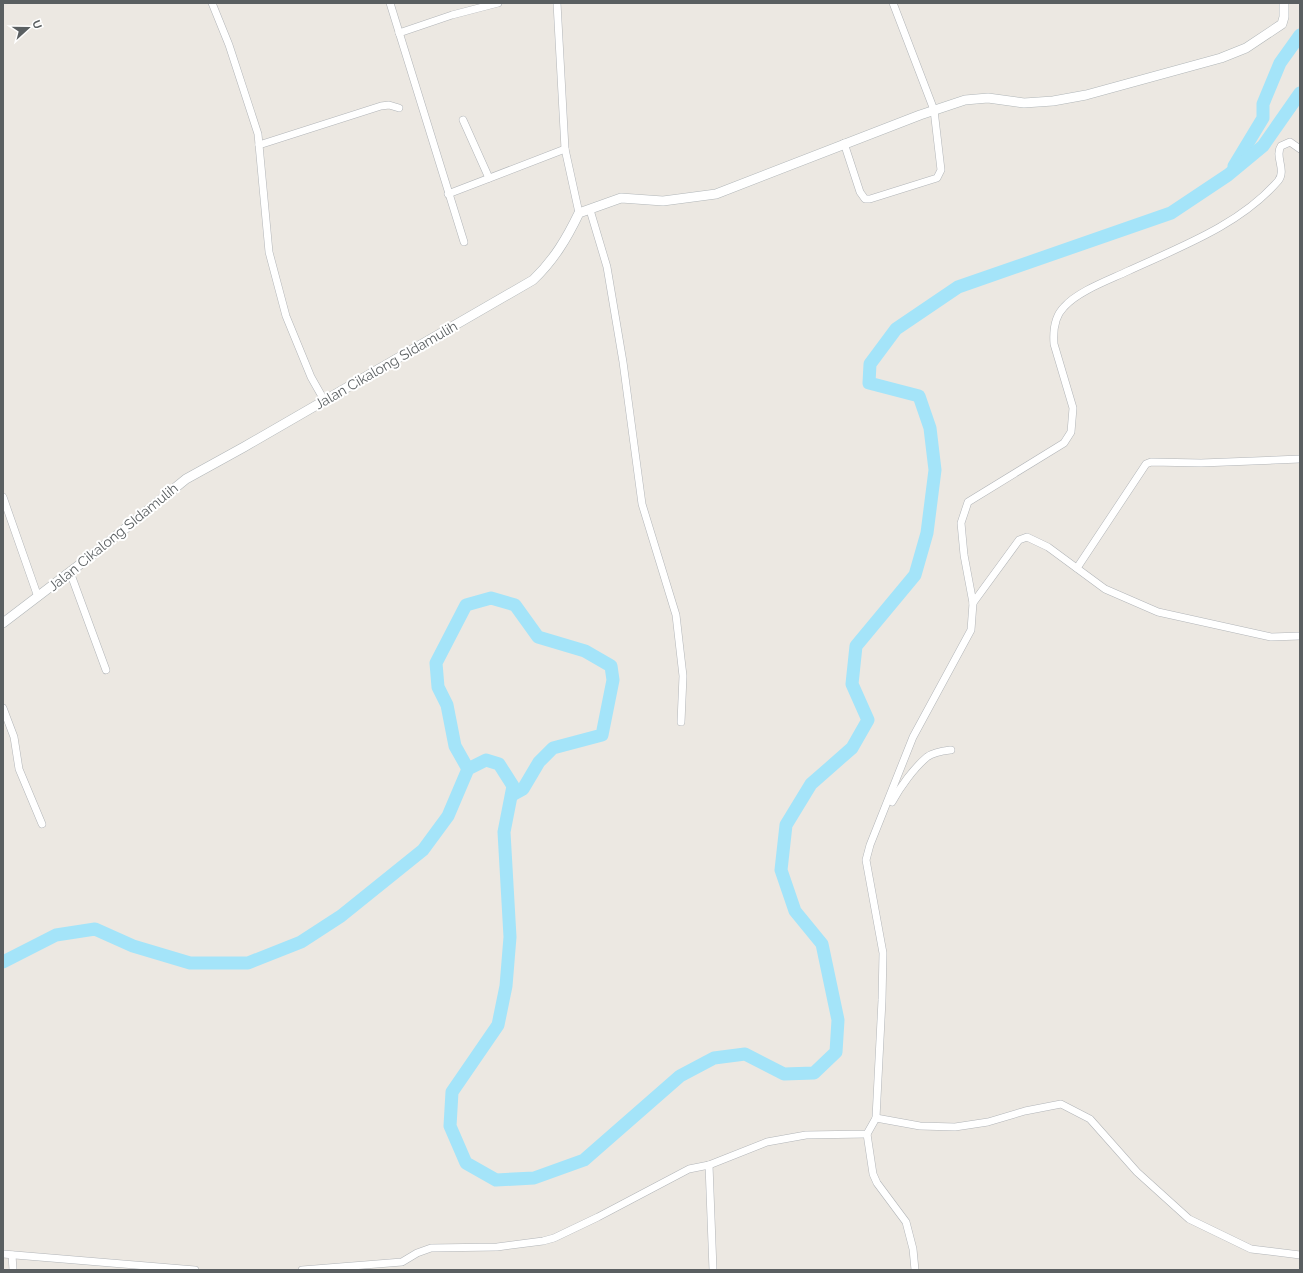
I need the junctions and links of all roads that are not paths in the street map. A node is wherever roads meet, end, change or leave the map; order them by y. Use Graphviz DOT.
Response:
graph roads {
  1 [pos="212,3"];
  2 [pos="390,3"];
  3 [pos="498,3"];
  4 [pos="557,3"];
  5 [pos="893,3"];
  6 [pos="1284,3"];
  7 [pos="399,32"];
  8 [pos="399,108"];
  9 [pos="934,110"];
  10 [pos="464,120"];
  11 [pos="844,143"];
  12 [pos="259,145"];
  13 [pos="565,149"];
  14 [pos="1300,149"];
  15 [pos="488,178"];
  16 [pos="448,194"];
  17 [pos="590,210"];
  18 [pos="579,213"];
  19 [pos="464,242"];
  20 [pos="324,400"];
  21 [pos="1300,458"];
  22 [pos="3,497"];
  23 [pos="1077,568"];
  24 [pos="70,572"];
  25 [pos="38,597"];
  26 [pos="973,603"];
  27 [pos="3,623"];
  28 [pos="1300,636"];
  29 [pos="106,670"];
  30 [pos="3,708"];
  31 [pos="681,722"];
  32 [pos="951,750"];
  33 [pos="42,824"];
  34 [pos="879,824"];
  35 [pos="876,1118"];
  36 [pos="867,1134"];
  37 [pos="709,1165"];
  38 [pos="3,1254"];
  39 [pos="12,1255"];
  40 [pos="1300,1255"];
  41 [pos="13,1270"];
  42 [pos="195,1270"];
  43 [pos="302,1270"];
  44 [pos="713,1270"];
  45 [pos="915,1270"];
  1 -- 12 [label="street"];
  2 -- 7 [label="street"];
  3 -- 7 [label="street"];
  4 -- 13 [label="street"];
  5 -- 9 [label="street"];
  6 -- 9 [label="street"];
  7 -- 16 [label="street"];
  8 -- 12 [label="street"];
  9 -- 11 [label="street"];
  9 -- 11 [label="street"];
  10 -- 15 [label="street"];
  11 -- 17 [label="street"];
  12 -- 20 [label="street"];
  13 -- 15 [label="street"];
  13 -- 18 [label="street"];
  14 -- 26 [label="street"];
  15 -- 16 [label="street"];
  16 -- 19 [label="street"];
  17 -- 18 [label="street"];
  17 -- 31 [label="street"];
  18 -- 20 [label="street, Jalan Cikalong SIdamulih"];
  20 -- 24 [label="street, Jalan Cikalong SIdamulih"];
  21 -- 23 [label="street"];
  22 -- 25 [label="street"];
  23 -- 26 [label="street"];
  23 -- 28 [label="street"];
  24 -- 25 [label="street, Jalan Cikalong SIdamulih"];
  24 -- 29 [label="street"];
  25 -- 27 [label="street, Jalan Cikalong SIdamulih"];
  26 -- 34 [label="street"];
  30 -- 33 [label="street"];
  32 -- 34 [label="street"];
  34 -- 35 [label="street"];
  35 -- 36 [label="street"];
  35 -- 40 [label="street"];
  36 -- 37 [label="street"];
  36 -- 45 [label="street"];
  37 -- 43 [label="street"];
  37 -- 44 [label="street"];
  38 -- 39 [label="street"];
  39 -- 41 [label="street"];
  39 -- 42 [label="street"];
}
